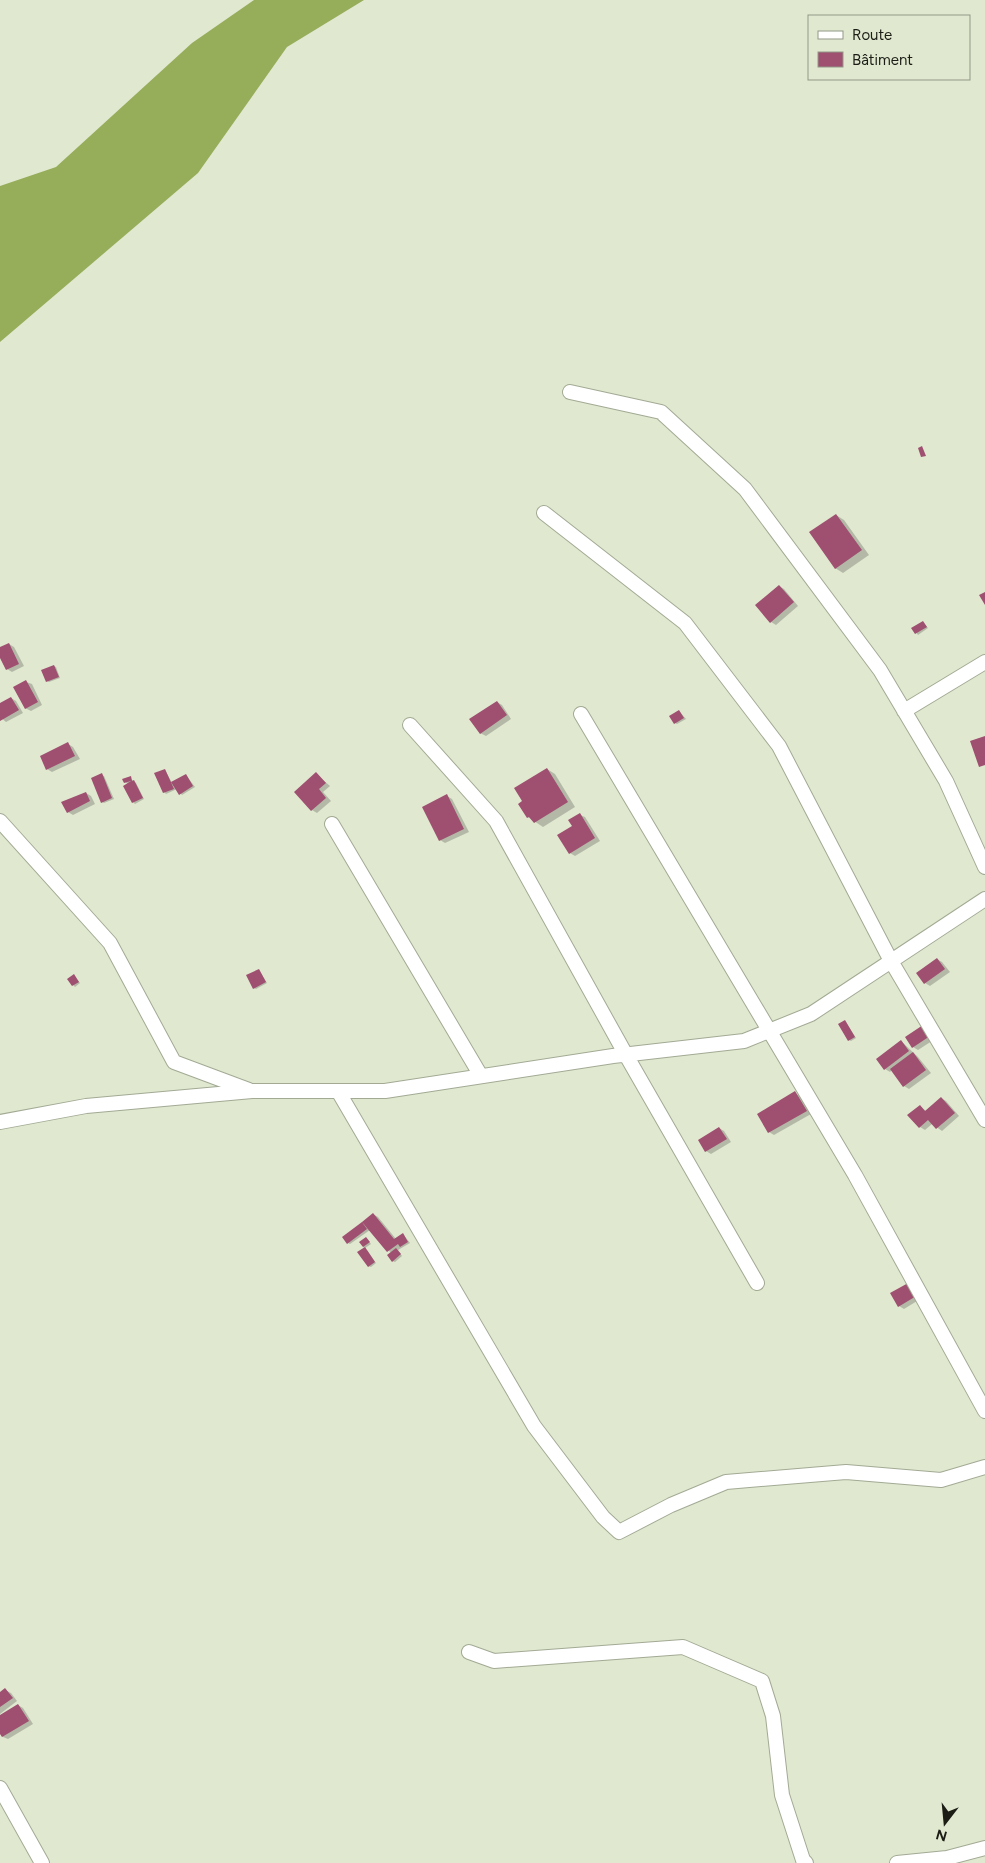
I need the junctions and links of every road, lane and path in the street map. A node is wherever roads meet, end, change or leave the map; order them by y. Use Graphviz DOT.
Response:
graph roads {
  1 [pos="570,392"];
  2 [pos="544,513"];
  3 [pos="985,662"];
  4 [pos="904,711"];
  5 [pos="580,714"];
  6 [pos="410,725"];
  7 [pos="0,821"];
  8 [pos="332,824"];
  9 [pos="985,867"];
  10 [pos="985,899"];
  11 [pos="891,961"];
  12 [pos="769,1031"];
  13 [pos="626,1055"];
  14 [pos="482,1076"];
  15 [pos="252,1091"];
  16 [pos="338,1091"];
  17 [pos="985,1120"];
  18 [pos="0,1122"];
  19 [pos="757,1283"];
  20 [pos="985,1411"];
  21 [pos="985,1467"];
  22 [pos="469,1652"];
  23 [pos="0,1788"];
  24 [pos="985,1848"];
  25 [pos="42,1863"];
  26 [pos="806,1863"];
  27 [pos="897,1863"];
  1 -- 4 [label="street"];
  2 -- 11 [label="street"];
  3 -- 4 [label="street"];
  4 -- 9 [label="street"];
  5 -- 12 [label="street"];
  6 -- 13 [label="street"];
  7 -- 15 [label="street"];
  8 -- 14 [label="street"];
  10 -- 11 [label="street"];
  11 -- 12 [label="street"];
  11 -- 17 [label="street"];
  12 -- 13 [label="street"];
  12 -- 20 [label="street"];
  13 -- 14 [label="street"];
  13 -- 19 [label="street"];
  14 -- 16 [label="street"];
  15 -- 16 [label="street"];
  15 -- 18 [label="street"];
  16 -- 21 [label="street"];
  22 -- 26 [label="street"];
  23 -- 25 [label="street"];
  24 -- 27 [label="street"];
}
